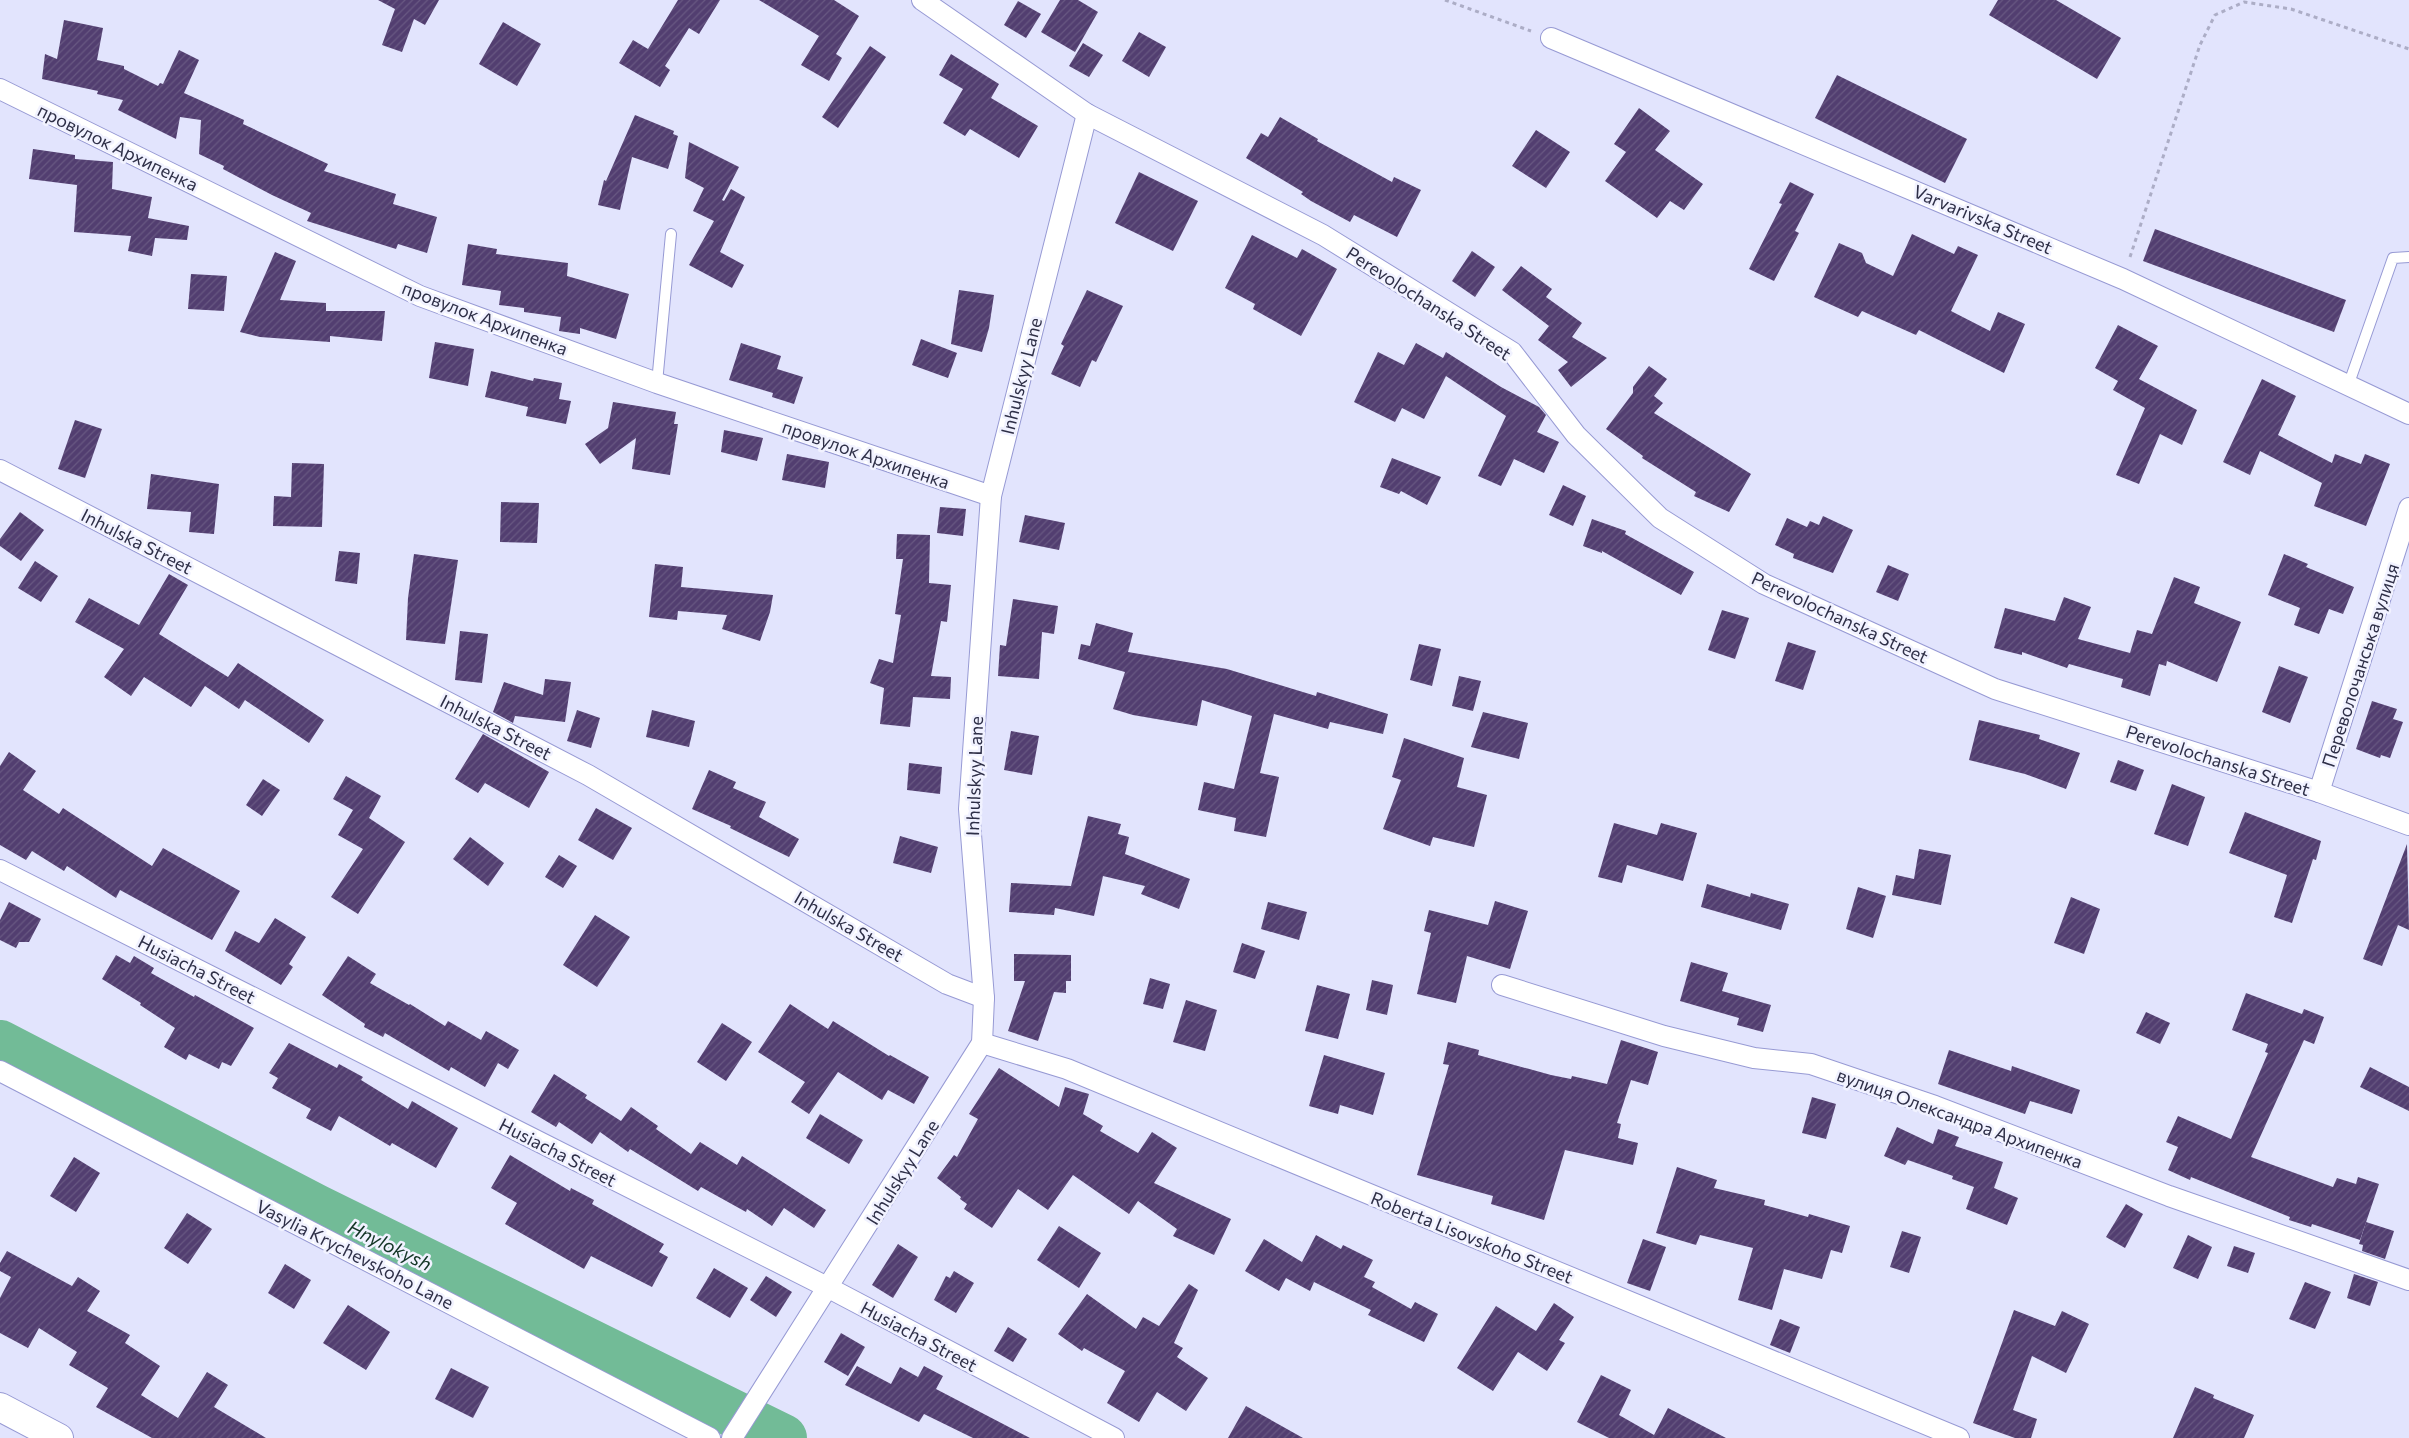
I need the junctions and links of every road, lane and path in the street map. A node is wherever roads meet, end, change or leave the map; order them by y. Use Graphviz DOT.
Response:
graph roads {
  1 [pos="922,0"];
  2 [pos="1445,0"];
  3 [pos="1551,38"];
  4 [pos="2409,49"];
  5 [pos="0,90"];
  6 [pos="1087,114"];
  7 [pos="671,234"];
  8 [pos="2409,257"];
  9 [pos="2123,279"];
  10 [pos="657,383"];
  11 [pos="2348,386"];
  12 [pos="2409,414"];
  13 [pos="0,470"];
  14 [pos="991,496"];
  15 [pos="2409,508"];
  16 [pos="2319,792"];
  17 [pos="2409,825"];
  18 [pos="0,870"];
  19 [pos="1502,985"];
  20 [pos="984,998"];
  21 [pos="982,1043"];
  22 [pos="0,1070"];
  23 [pos="2409,1280"];
  24 [pos="829,1288"];
  25 [pos="0,1406"];
  26 [pos="59,1438"];
  27 [pos="710,1438"];
  28 [pos="732,1438"];
  29 [pos="1114,1438"];
  30 [pos="1960,1438"];
  1 -- 6 [label="street, Perevolochanska Street"];
  2 -- 3 [label="path"];
  3 -- 9 [label="street, Varvarivska Street"];
  4 -- 9 [label="path"];
  5 -- 10 [label="street, провулок Архипенка"];
  6 -- 14 [label="street, Inhulskyy Lane"];
  6 -- 16 [label="street, Perevolochanska Street"];
  7 -- 10 [label="lane"];
  8 -- 11 [label="lane"];
  9 -- 11 [label="street, Varvarivska Street"];
  10 -- 14 [label="street, провулок Архипенка"];
  11 -- 12 [label="street, Varvarivska Street"];
  13 -- 20 [label="street, Inhulska Street"];
  14 -- 20 [label="street, Inhulskyy Lane"];
  15 -- 16 [label="street, Переволочанська вулиця"];
  16 -- 17 [label="street, Perevolochanska Street"];
  18 -- 24 [label="street, Husiacha Street"];
  19 -- 23 [label="street, вулиця Олександра Архипенка"];
  20 -- 21 [label="street, Inhulskyy Lane"];
  21 -- 24 [label="street, Inhulskyy Lane"];
  21 -- 30 [label="street, Roberta Lisovskoho Street"];
  22 -- 27 [label="street, Vasylia Krychevskoho Lane"];
  24 -- 28 [label="street, Inhulskyy Lane"];
  24 -- 29 [label="street, Husiacha Street"];
  25 -- 26 [label="main road"];
}
